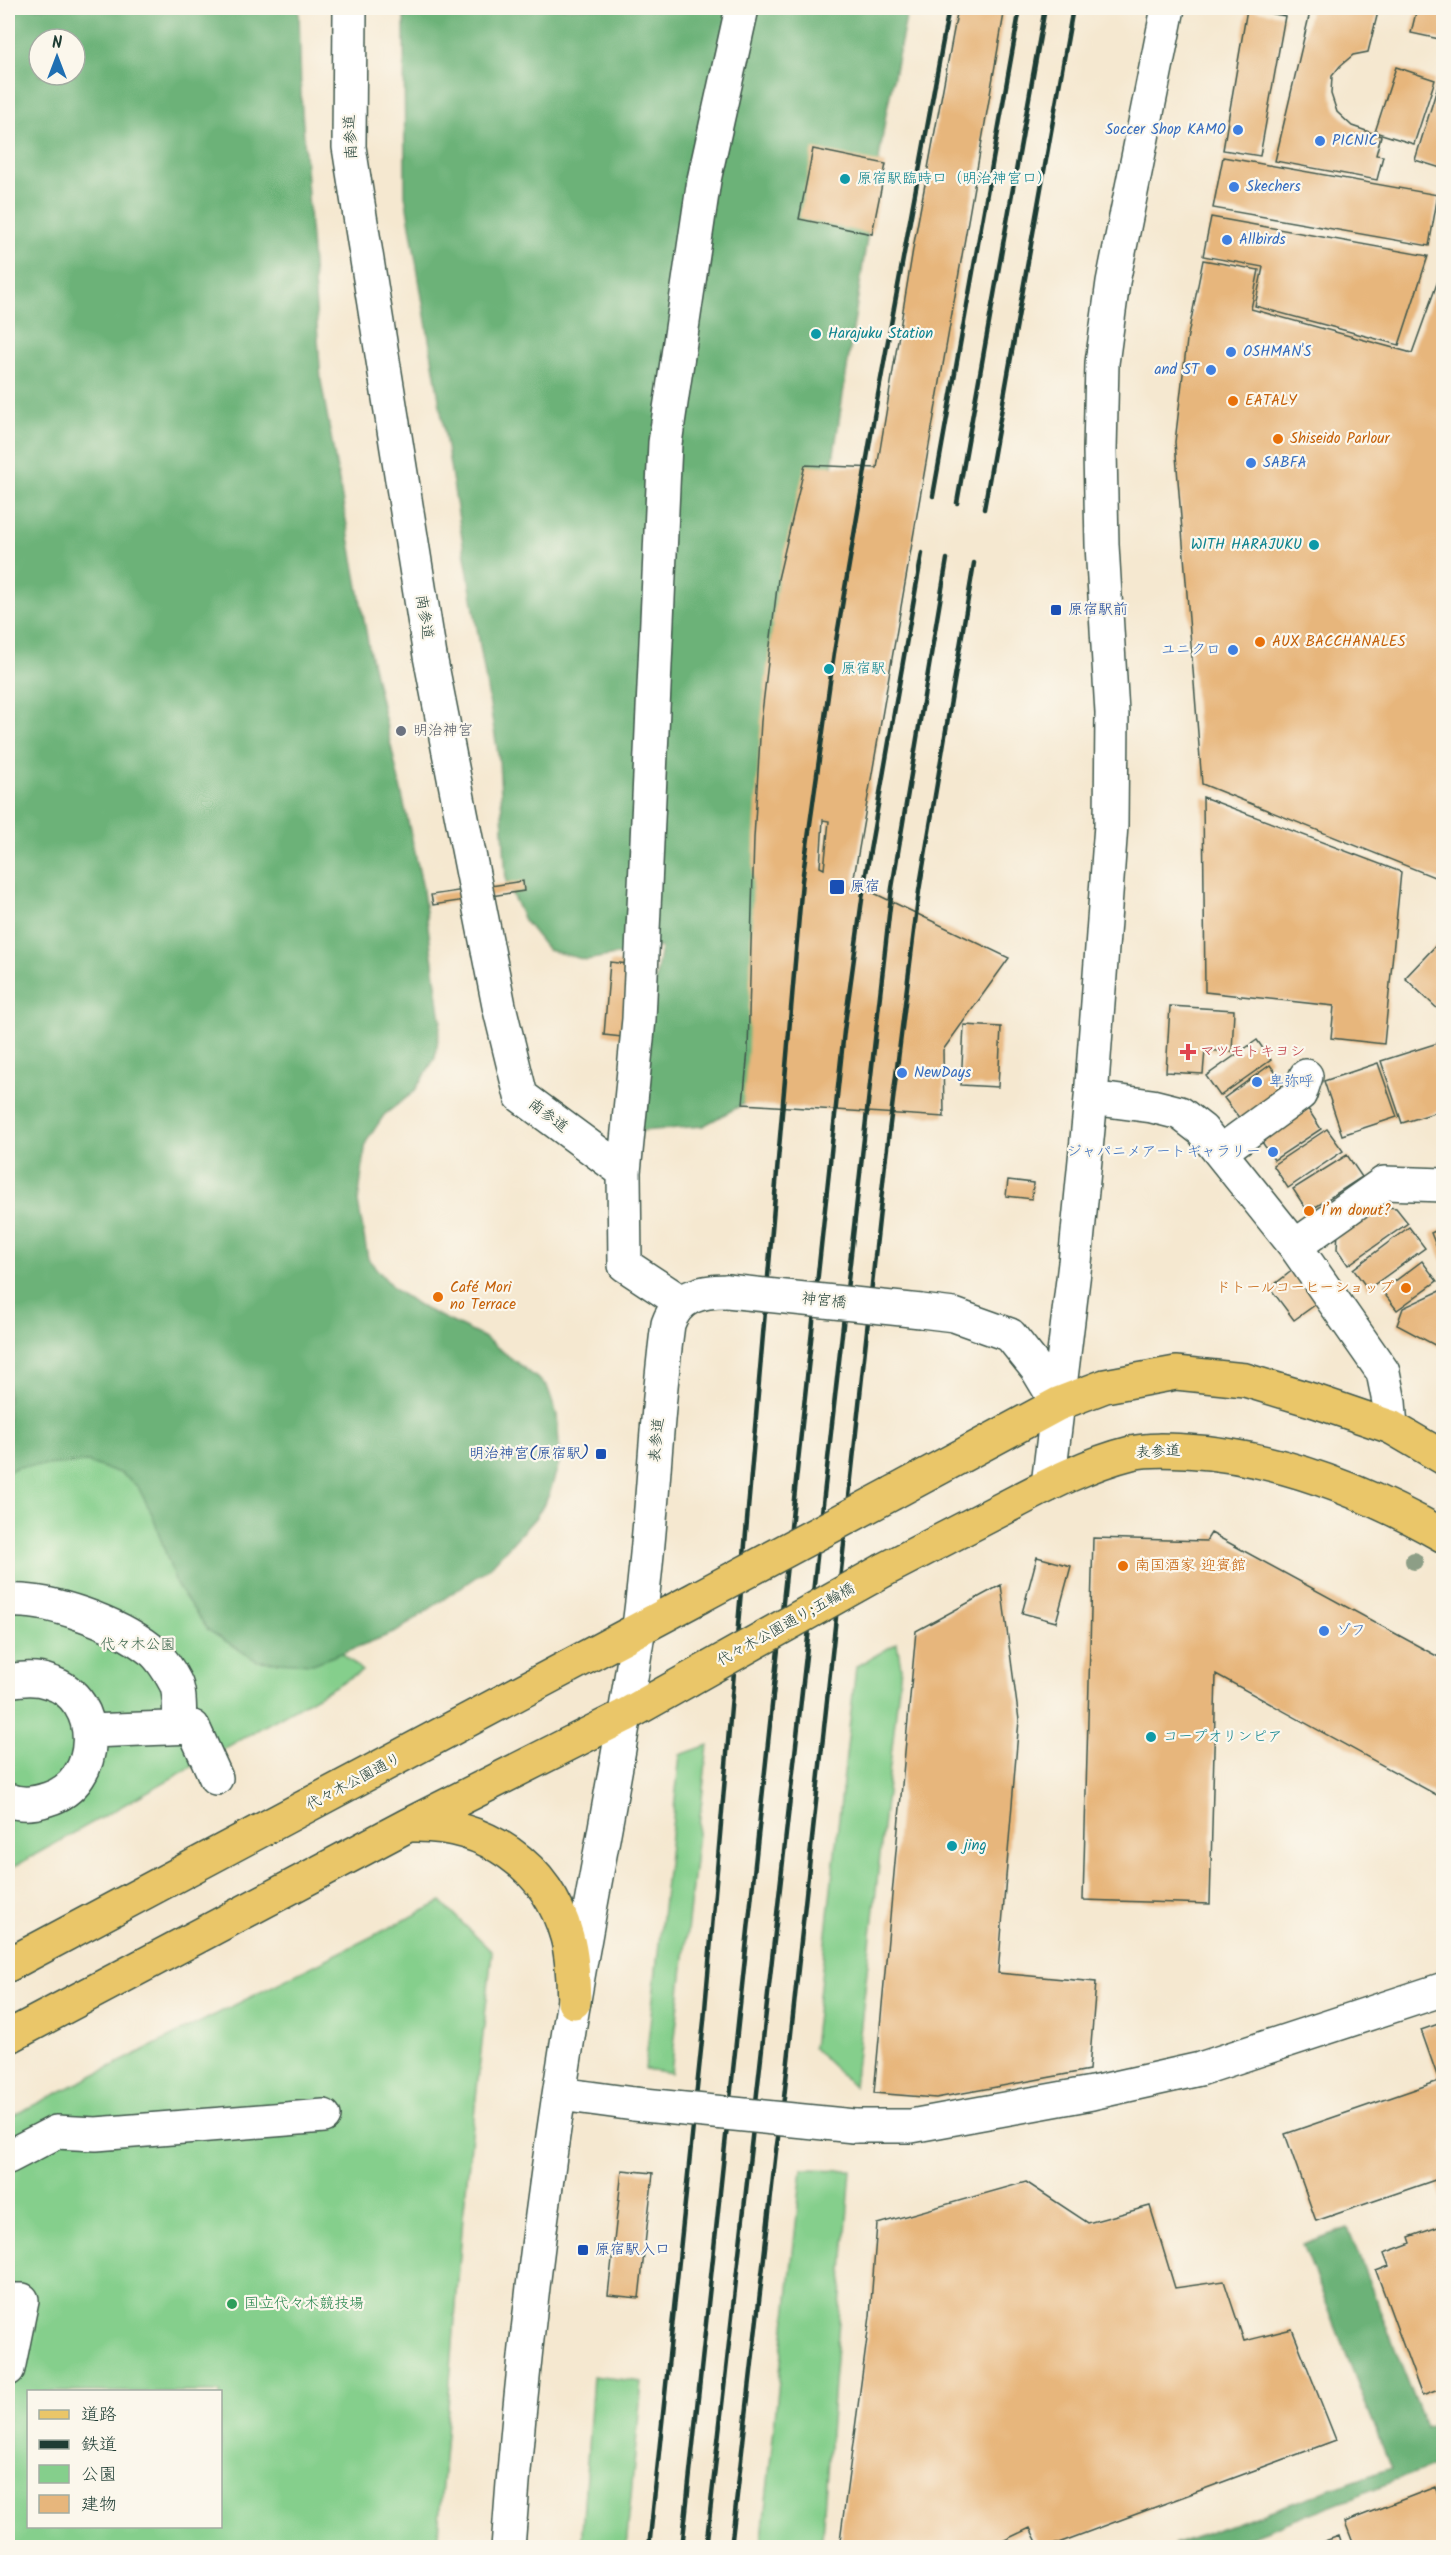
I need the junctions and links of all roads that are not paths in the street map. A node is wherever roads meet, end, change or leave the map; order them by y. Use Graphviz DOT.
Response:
graph roads {
  1 [pos="350,8"];
  2 [pos="742,8"];
  3 [pos="1168,8"];
  4 [pos="1306,1076"];
  5 [pos="1091,1098"];
  6 [pos="1220,1152"];
  7 [pos="624,1172"];
  8 [pos="1443,1185"];
  9 [pos="1294,1246"];
  10 [pos="681,1302"];
  11 [pos="1058,1404"];
  12 [pos="1391,1427"];
  13 [pos="1443,1458"];
  14 [pos="1048,1485"];
  15 [pos="1443,1536"];
  16 [pos="884,1570"];
  17 [pos="8,1601"];
  18 [pos="638,1631"];
  19 [pos="8,1681"];
  20 [pos="624,1716"];
  21 [pos="180,1728"];
  22 [pos="90,1731"];
  23 [pos="216,1778"];
  24 [pos="8,1800"];
  25 [pos="408,1825"];
  26 [pos="8,1965"];
  27 [pos="1443,1989"];
  28 [pos="574,2002"];
  29 [pos="8,2037"];
  30 [pos="560,2094"];
  31 [pos="324,2116"];
  32 [pos="8,2157"];
  33 [pos="8,2300"];
  34 [pos="8,2369"];
  35 [pos="508,2547"];
  1 -- 7 [label="street, 南参道"];
  2 -- 7 [label="street"];
  3 -- 5 [label="street"];
  4 -- 6 [label="street"];
  5 -- 6 [label="street"];
  5 -- 11 [label="street"];
  6 -- 9 [label="street"];
  7 -- 10 [label="street"];
  8 -- 9 [label="street"];
  9 -- 12 [label="street"];
  10 -- 11 [label="street, 神宮橋, bridge"];
  10 -- 18 [label="street, 表参道"];
  11 -- 12 [label="main road"];
  11 -- 14 [label="street"];
  11 -- 18 [label="main road, 代々木公園通り, bridge"];
  12 -- 13 [label="main road"];
  14 -- 15 [label="main road, 表参道"];
  14 -- 16 [label="main road, 表参道"];
  16 -- 20 [label="main road, 代々木公園通り;五輪橋, bridge"];
  17 -- 21 [label="street"];
  18 -- 20 [label="street, 表参道"];
  18 -- 26 [label="main road, 代々木公園通り"];
  19 -- 22 [label="street"];
  20 -- 25 [label="main road"];
  20 -- 28 [label="street, 表参道"];
  21 -- 22 [label="street"];
  21 -- 23 [label="street"];
  22 -- 24 [label="street"];
  25 -- 28 [label="main road"];
  25 -- 29 [label="main road"];
  27 -- 30 [label="street, bridge"];
  28 -- 30 [label="street, 表参道"];
  30 -- 35 [label="street, 表参道"];
  31 -- 32 [label="street"];
  33 -- 34 [label="street"];
}
